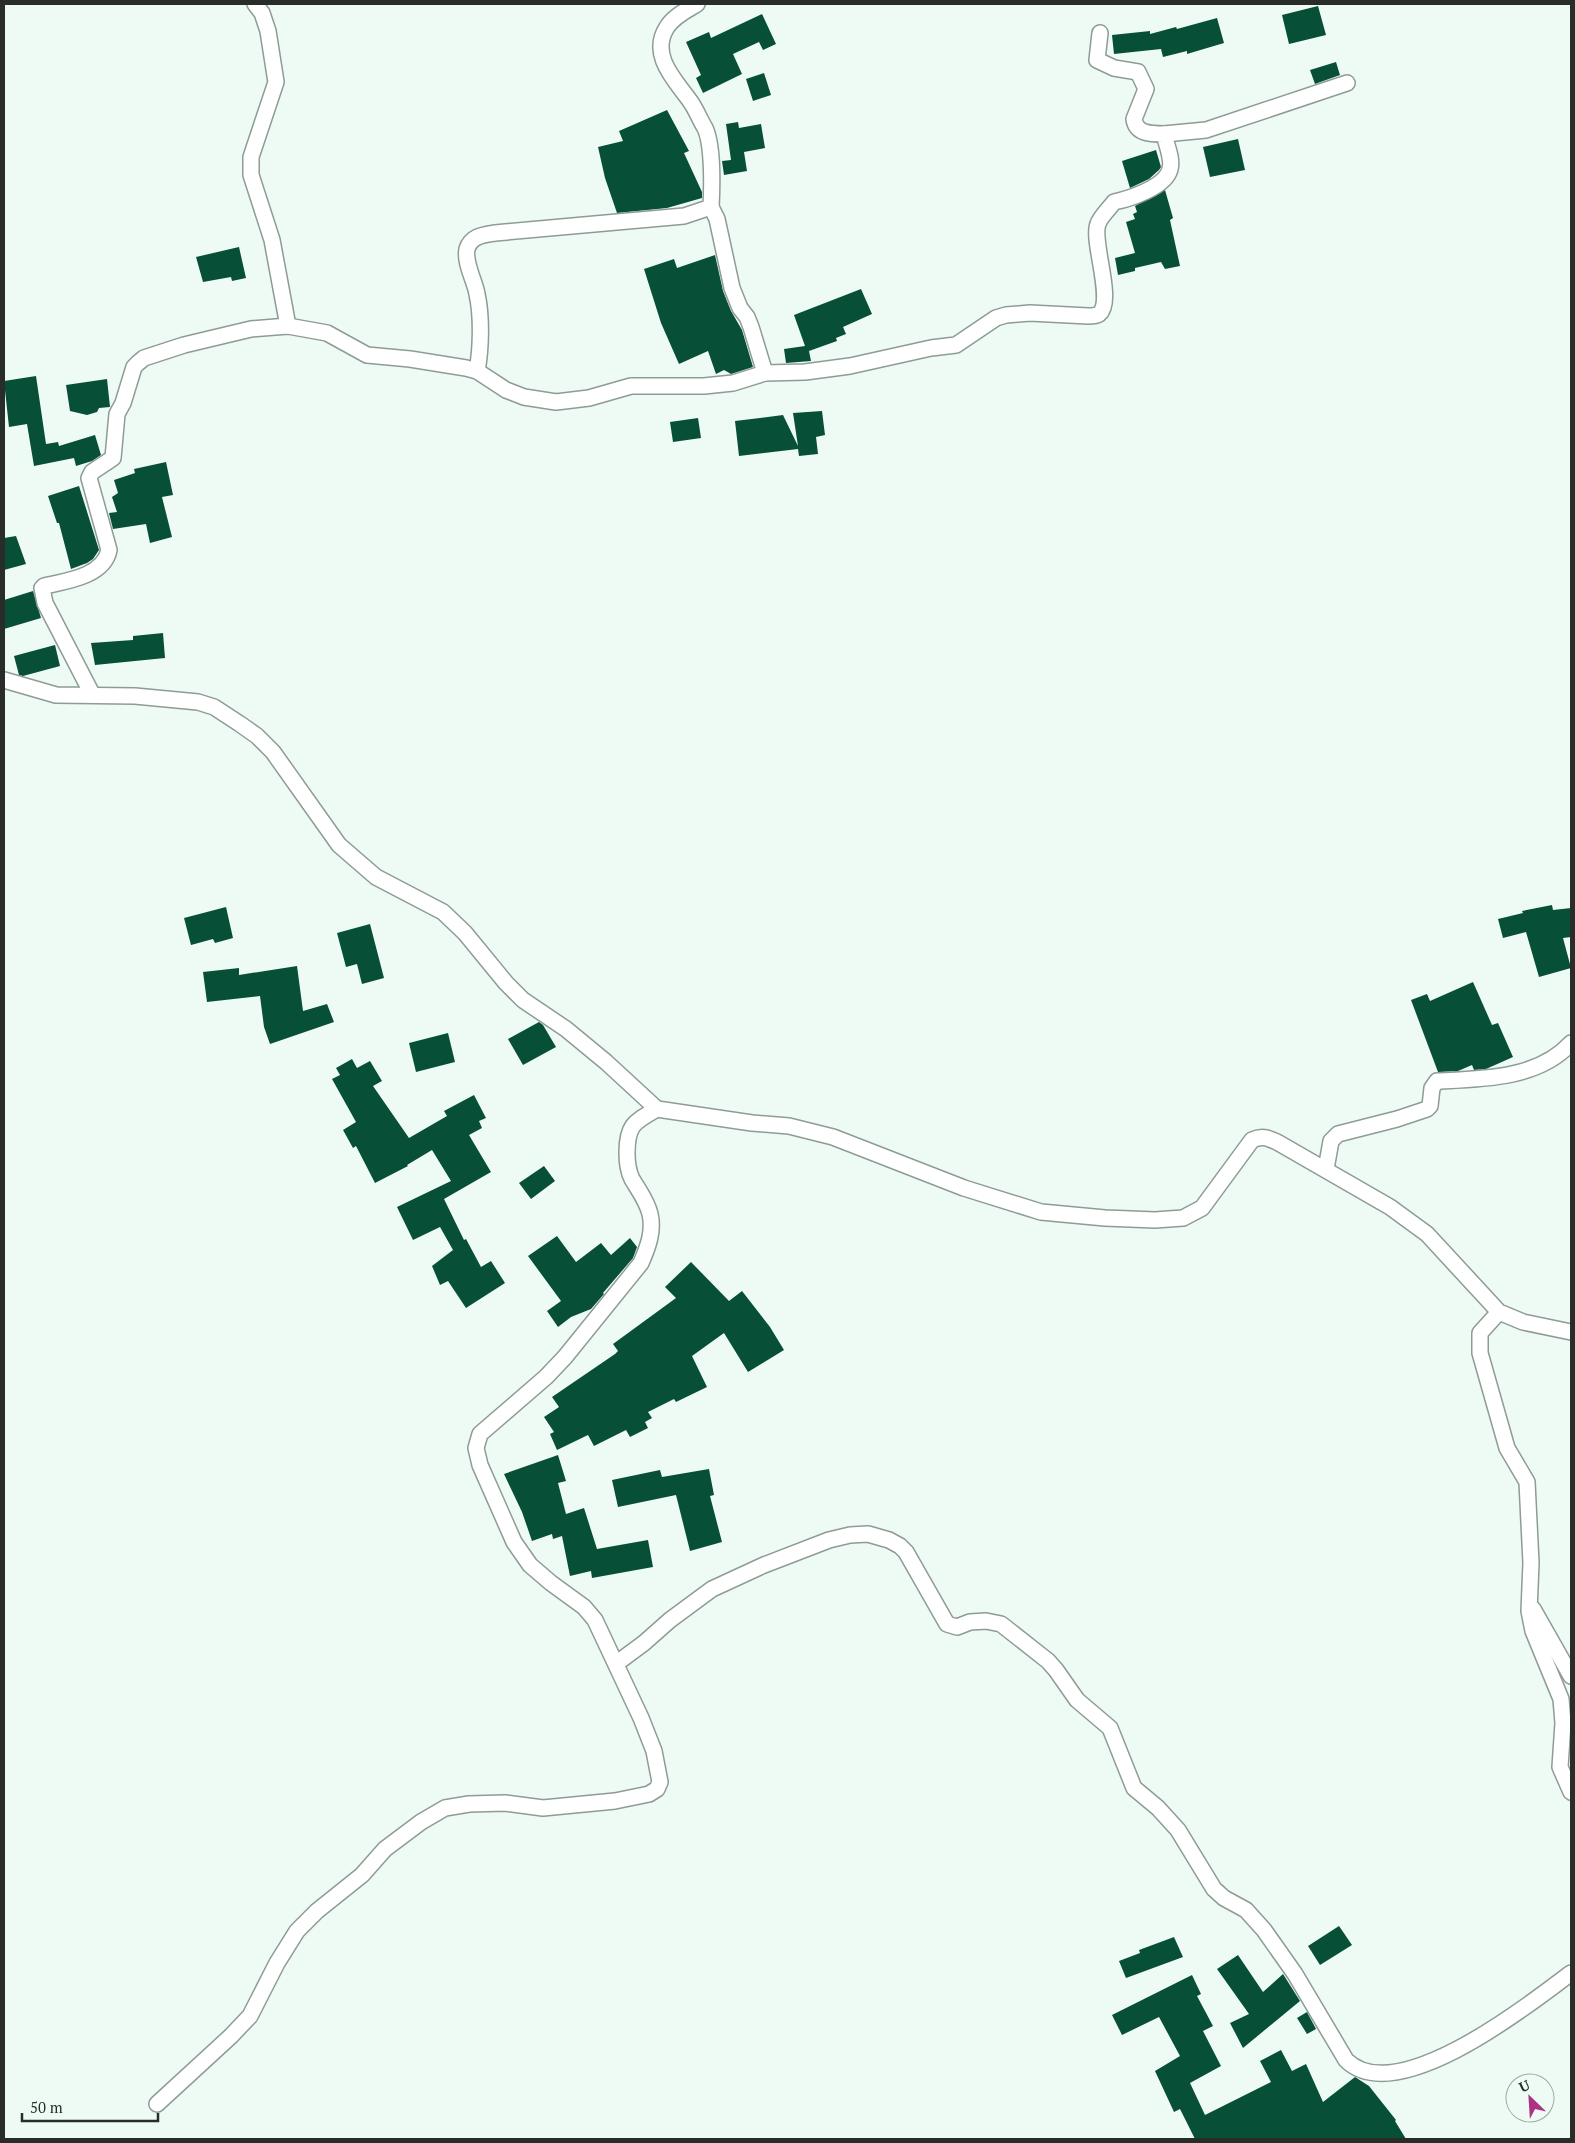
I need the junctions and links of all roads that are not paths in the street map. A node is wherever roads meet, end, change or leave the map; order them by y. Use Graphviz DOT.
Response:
graph roads {
  1 [pos="255,4"];
  2 [pos="697,4"];
  3 [pos="1100,33"];
  4 [pos="1347,83"];
  5 [pos="1164,134"];
  6 [pos="712,207"];
  7 [pos="288,326"];
  8 [pos="477,371"];
  9 [pos="765,373"];
  10 [pos="4,680"];
  11 [pos="92,694"];
  12 [pos="1571,1043"];
  13 [pos="657,1109"];
  14 [pos="1326,1169"];
  15 [pos="1499,1312"];
  16 [pos="1571,1332"];
  17 [pos="1528,1601"];
  18 [pos="617,1663"];
  19 [pos="1571,1676"];
  20 [pos="1571,1792"];
  21 [pos="1571,1973"];
  22 [pos="157,2104"];
  1 -- 7 [label="street"];
  2 -- 6 [label="street"];
  3 -- 5 [label="street"];
  4 -- 5 [label="street"];
  5 -- 9 [label="street"];
  6 -- 8 [label="street"];
  6 -- 9 [label="street"];
  7 -- 8 [label="street"];
  7 -- 11 [label="street"];
  8 -- 9 [label="street"];
  10 -- 11 [label="street"];
  11 -- 13 [label="street"];
  12 -- 14 [label="street"];
  13 -- 14 [label="street"];
  13 -- 18 [label="street"];
  14 -- 15 [label="street"];
  15 -- 16 [label="street"];
  15 -- 17 [label="street"];
  17 -- 19 [label="street"];
  17 -- 20 [label="street"];
  18 -- 21 [label="street"];
  18 -- 22 [label="street"];
}
